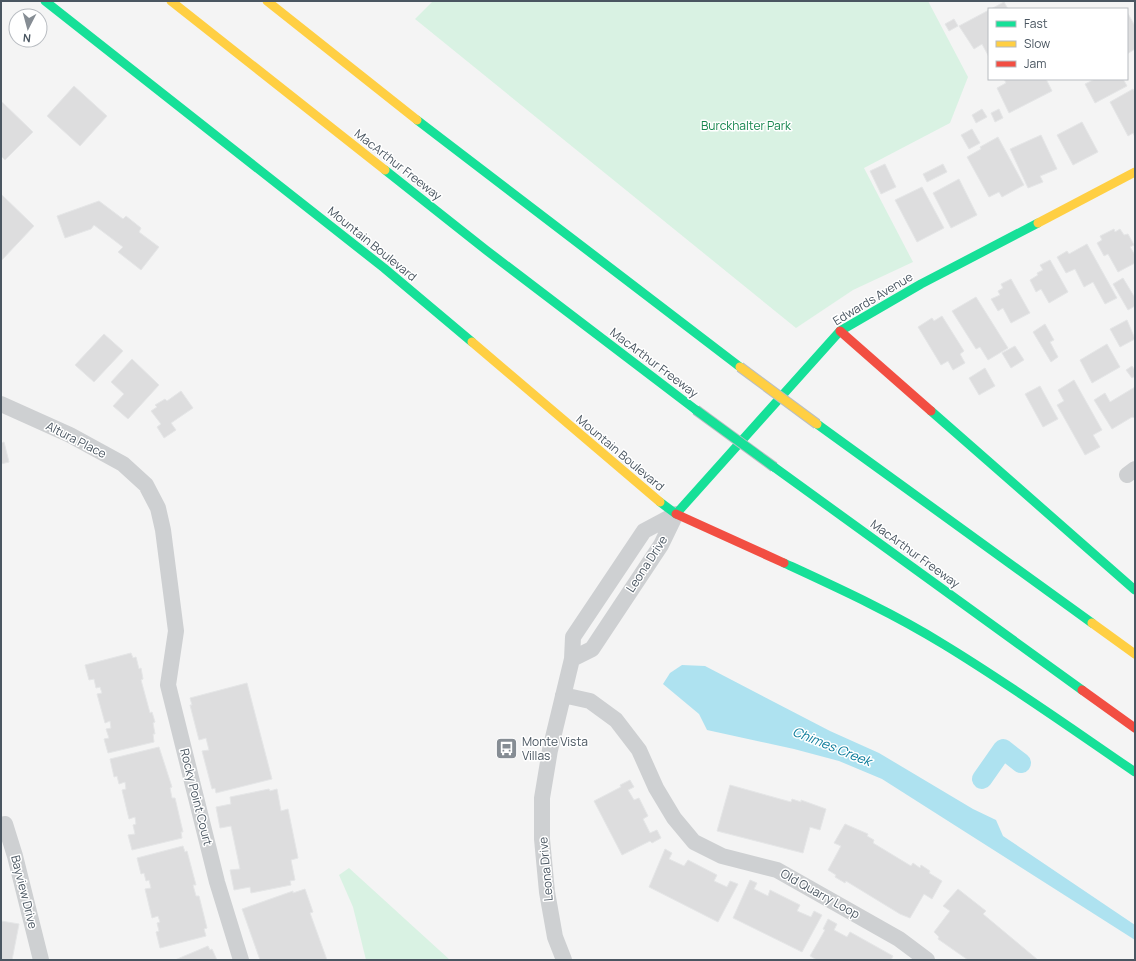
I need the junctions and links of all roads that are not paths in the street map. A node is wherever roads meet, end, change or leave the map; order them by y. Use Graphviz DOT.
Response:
graph roads {
  1 [pos="45,1"];
  2 [pos="171,1"];
  3 [pos="267,1"];
  4 [pos="1135,172"];
  5 [pos="840,331"];
  6 [pos="1,404"];
  7 [pos="146,485"];
  8 [pos="676,514"];
  9 [pos="1135,590"];
  10 [pos="1135,654"];
  11 [pos="572,659"];
  12 [pos="563,695"];
  13 [pos="1135,728"];
  14 [pos="1135,772"];
  15 [pos="3,825"];
  16 [pos="41,960"];
  17 [pos="241,960"];
  18 [pos="564,960"];
  19 [pos="927,960"];
  1 -- 8 [label="main road, Mountain Boulevard"];
  2 -- 13 [label="main road, MacArthur Freeway, bridge"];
  3 -- 10 [label="main road, bridge"];
  4 -- 5 [label="main road, Edwards Avenue"];
  5 -- 8 [label="main road, Edwards Avenue"];
  5 -- 9 [label="main road"];
  6 -- 7 [label="street, Altura Place"];
  7 -- 17 [label="street, Rocky Point Court"];
  8 -- 11 [label="street, Leona Drive"];
  8 -- 11 [label="street, Leona Drive"];
  8 -- 14 [label="main road, Mountain Boulevard"];
  11 -- 12 [label="street, Leona Drive"];
  12 -- 18 [label="street, Leona Drive"];
  12 -- 19 [label="street, Old Quarry Loop"];
  15 -- 16 [label="street, Bayview Drive"];
}
